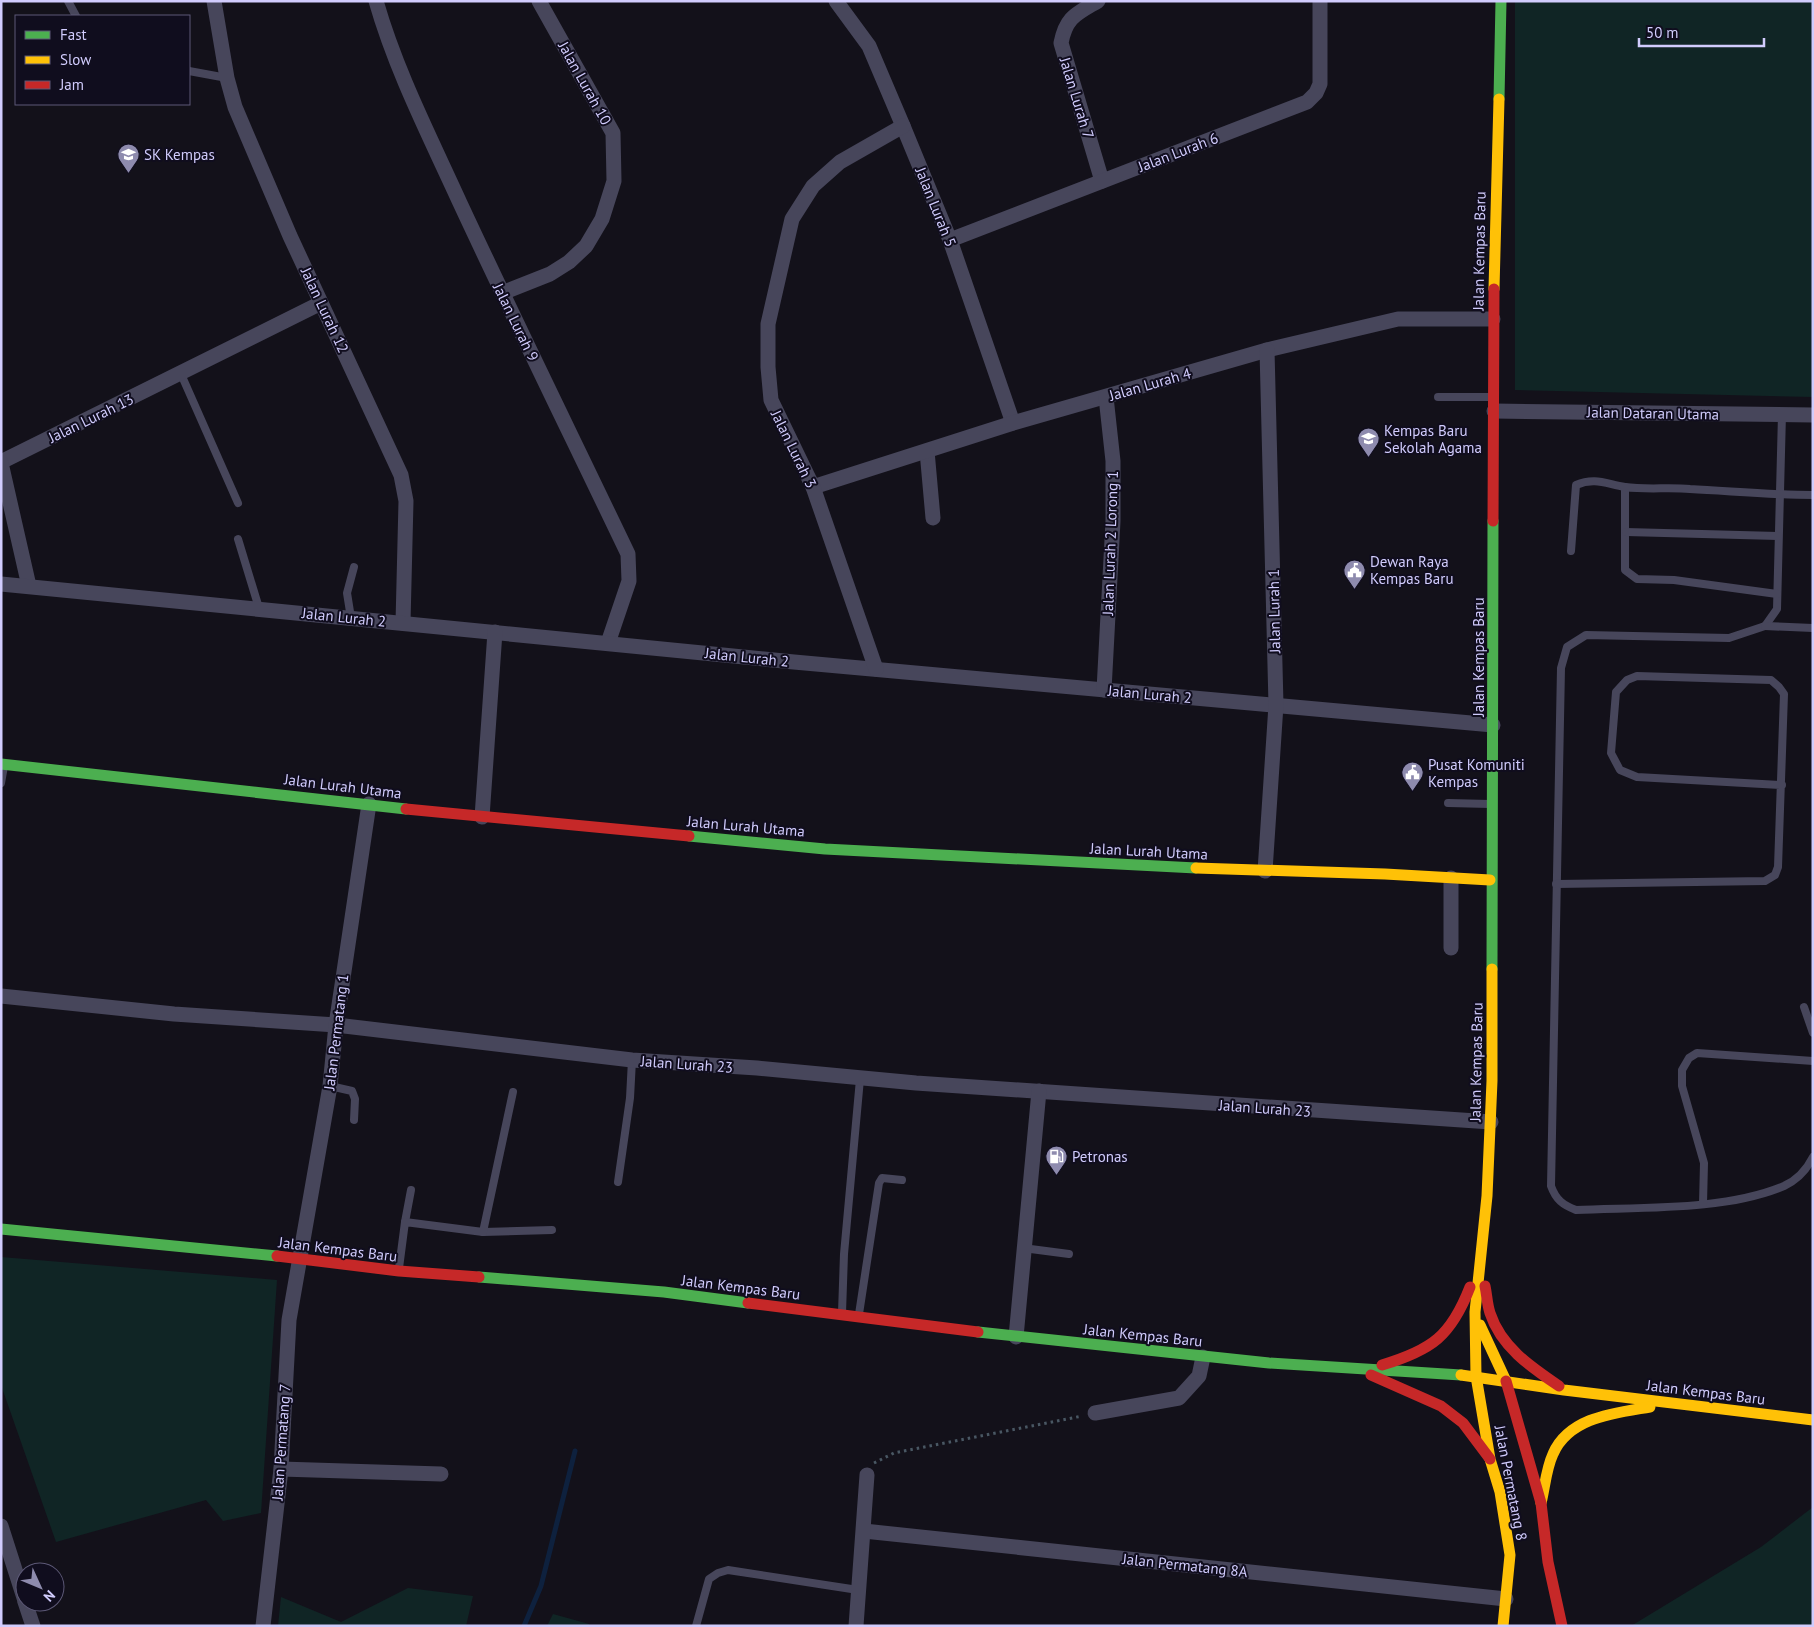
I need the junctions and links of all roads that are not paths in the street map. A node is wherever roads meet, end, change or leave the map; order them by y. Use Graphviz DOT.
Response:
graph roads {
  1 [pos="68,1"];
  2 [pos="214,1"];
  3 [pos="376,1"];
  4 [pos="539,1"];
  5 [pos="836,1"];
  6 [pos="1098,1"];
  7 [pos="1320,1"];
  8 [pos="1501,1"];
  9 [pos="75,15"];
  10 [pos="190,71"];
  11 [pos="228,78"];
  12 [pos="903,126"];
  13 [pos="1102,181"];
  14 [pos="950,240"];
  15 [pos="502,294"];
  16 [pos="321,303"];
  17 [pos="1493,319"];
  18 [pos="1267,350"];
  19 [pos="181,374"];
  20 [pos="1106,397"];
  21 [pos="1438,397"];
  22 [pos="1494,404"];
  23 [pos="1782,414"];
  24 [pos="1813,415"];
  25 [pos="1013,423"];
  26 [pos="926,451"];
  27 [pos="1,462"];
  28 [pos="813,487"];
  29 [pos="1625,487"];
  30 [pos="1778,495"];
  31 [pos="1813,495"];
  32 [pos="238,503"];
  33 [pos="933,518"];
  34 [pos="1626,532"];
  35 [pos="1778,536"];
  36 [pos="238,539"];
  37 [pos="1571,551"];
  38 [pos="354,567"];
  39 [pos="1,584"];
  40 [pos="29,586"];
  41 [pos="1777,594"];
  42 [pos="259,608"];
  43 [pos="351,618"];
  44 [pos="403,622"];
  45 [pos="1765,626"];
  46 [pos="1813,628"];
  47 [pos="495,632"];
  48 [pos="608,643"];
  49 [pos="876,669"];
  50 [pos="1104,690"];
  51 [pos="1276,705"];
  52 [pos="1493,725"];
  53 [pos="3,764"];
  54 [pos="1,784"];
  55 [pos="1782,785"];
  56 [pos="1448,803"];
  57 [pos="369,804"];
  58 [pos="1492,804"];
  59 [pos="482,817"];
  60 [pos="1265,871"];
  61 [pos="1451,878"];
  62 [pos="1490,880"];
  63 [pos="1556,884"];
  64 [pos="1451,948"];
  65 [pos="1,996"];
  66 [pos="1804,1007"];
  67 [pos="336,1025"];
  68 [pos="1813,1033"];
  69 [pos="632,1060"];
  70 [pos="1813,1061"];
  71 [pos="860,1079"];
  72 [pos="330,1086"];
  73 [pos="1039,1091"];
  74 [pos="514,1092"];
  75 [pos="354,1120"];
  76 [pos="1490,1122"];
  77 [pos="1813,1157"];
  78 [pos="902,1180"];
  79 [pos="618,1182"];
  80 [pos="411,1190"];
  81 [pos="1703,1204"];
  82 [pos="405,1222"];
  83 [pos="1,1229"];
  84 [pos="552,1230"];
  85 [pos="483,1232"];
  86 [pos="1024,1248"];
  87 [pos="1069,1254"];
  88 [pos="1480,1256"];
  89 [pos="300,1259"];
  90 [pos="399,1271"];
  91 [pos="1475,1312"];
  92 [pos="842,1315"];
  93 [pos="858,1316"];
  94 [pos="1016,1337"];
  95 [pos="1203,1357"];
  96 [pos="1362,1371"];
  97 [pos="1476,1376"];
  98 [pos="1506,1381"];
  99 [pos="1564,1390"];
  100 [pos="1671,1403"];
  101 [pos="1095,1414"];
  102 [pos="1813,1420"];
  103 [pos="1490,1459"];
  104 [pos="281,1469"];
  105 [pos="441,1474"];
  106 [pos="867,1475"];
  107 [pos="1541,1503"];
  108 [pos="1,1526"];
  109 [pos="864,1531"];
  110 [pos="15,1570"];
  111 [pos="858,1590"];
  112 [pos="1506,1599"];
  113 [pos="29,1612"];
  114 [pos="33,1626"];
  115 [pos="263,1626"];
  116 [pos="696,1626"];
  117 [pos="856,1626"];
  118 [pos="1503,1626"];
  119 [pos="1562,1626"];
  1 -- 9 [label="lane"];
  2 -- 11 [label="street, Jalan Lurah 12"];
  3 -- 15 [label="street, Jalan Lurah 9"];
  4 -- 15 [label="street, Jalan Lurah 10"];
  5 -- 12 [label="street, Jalan Lurah 5"];
  6 -- 13 [label="street, Jalan Lurah 7"];
  7 -- 13 [label="street, Jalan Lurah 6"];
  8 -- 17 [label="main road, Jalan Kempas Baru"];
  10 -- 11 [label="lane"];
  11 -- 16 [label="street, Jalan Lurah 12"];
  12 -- 14 [label="street, Jalan Lurah 5"];
  12 -- 28 [label="street, Jalan Lurah 3"];
  13 -- 14 [label="street, Jalan Lurah 6"];
  14 -- 25 [label="street, Jalan Lurah 5"];
  15 -- 48 [label="street, Jalan Lurah 9"];
  16 -- 19 [label="street, Jalan Lurah 13"];
  16 -- 44 [label="street, Jalan Lurah 12"];
  17 -- 18 [label="street, Jalan Lurah 4"];
  17 -- 22 [label="main road, Jalan Kempas Baru"];
  18 -- 20 [label="street, Jalan Lurah 4"];
  18 -- 51 [label="street, Jalan Lurah 1"];
  19 -- 27 [label="street, Jalan Lurah 13"];
  19 -- 32 [label="lane"];
  20 -- 25 [label="street, Jalan Lurah 4"];
  20 -- 50 [label="street, Jalan Lurah 2 Lorong 1"];
  21 -- 22 [label="lane"];
  22 -- 23 [label="street, Jalan Dataran Utama"];
  22 -- 52 [label="main road, Jalan Kempas Baru"];
  23 -- 24 [label="street, Jalan Dataran Utama"];
  23 -- 30 [label="lane"];
  25 -- 26 [label="street, Jalan Lurah 4"];
  26 -- 28 [label="street, Jalan Lurah 4"];
  26 -- 33 [label="street"];
  27 -- 40 [label="street"];
  28 -- 49 [label="street, Jalan Lurah 3"];
  29 -- 30 [label="lane"];
  29 -- 34 [label="lane"];
  29 -- 37 [label="lane"];
  30 -- 31 [label="lane"];
  30 -- 35 [label="lane"];
  34 -- 35 [label="lane"];
  34 -- 41 [label="lane"];
  35 -- 41 [label="lane"];
  36 -- 42 [label="lane"];
  38 -- 43 [label="lane"];
  39 -- 40 [label="street, Jalan Lurah 2"];
  40 -- 42 [label="street, Jalan Lurah 2"];
  41 -- 45 [label="lane"];
  42 -- 43 [label="street, Jalan Lurah 2"];
  43 -- 44 [label="street, Jalan Lurah 2"];
  44 -- 47 [label="street, Jalan Lurah 2"];
  45 -- 46 [label="lane"];
  45 -- 63 [label="lane"];
  47 -- 48 [label="street, Jalan Lurah 2"];
  47 -- 59 [label="street"];
  48 -- 49 [label="street, Jalan Lurah 2"];
  49 -- 50 [label="street, Jalan Lurah 2"];
  50 -- 51 [label="street, Jalan Lurah 2"];
  51 -- 52 [label="street, Jalan Lurah 2"];
  51 -- 60 [label="street, Jalan Lurah 1"];
  52 -- 58 [label="main road, Jalan Kempas Baru"];
  53 -- 54 [label="lane"];
  53 -- 57 [label="main road, Jalan Lurah Utama"];
  55 -- 55 [label="lane"];
  55 -- 63 [label="lane"];
  56 -- 58 [label="lane"];
  57 -- 59 [label="main road, Jalan Lurah Utama"];
  57 -- 67 [label="street, Jalan Permatang 1"];
  58 -- 62 [label="main road, Jalan Kempas Baru"];
  59 -- 60 [label="main road, Jalan Lurah Utama"];
  60 -- 61 [label="main road, Jalan Lurah Utama"];
  61 -- 62 [label="main road, Jalan Lurah Utama"];
  61 -- 64 [label="street"];
  62 -- 76 [label="main road, Jalan Kempas Baru"];
  63 -- 81 [label="lane"];
  65 -- 67 [label="street, Jalan Lurah 23"];
  66 -- 68 [label="lane"];
  67 -- 69 [label="street, Jalan Lurah 23"];
  67 -- 72 [label="street, Jalan Permatang 1"];
  69 -- 71 [label="street, Jalan Lurah 23"];
  69 -- 79 [label="lane"];
  70 -- 81 [label="lane"];
  71 -- 73 [label="street, Jalan Lurah 23"];
  71 -- 92 [label="lane"];
  72 -- 75 [label="lane"];
  72 -- 89 [label="street, Jalan Permatang 1"];
  73 -- 76 [label="street, Jalan Lurah 23"];
  73 -- 86 [label="street"];
  74 -- 85 [label="lane"];
  76 -- 88 [label="main road, Jalan Kempas Baru"];
  77 -- 81 [label="lane"];
  78 -- 93 [label="lane"];
  80 -- 82 [label="lane"];
  82 -- 85 [label="lane"];
  82 -- 90 [label="lane"];
  83 -- 89 [label="main road, Jalan Kempas Baru"];
  84 -- 85 [label="lane"];
  86 -- 87 [label="lane"];
  86 -- 94 [label="street"];
  88 -- 91 [label="main road, Jalan Kempas Baru"];
  88 -- 96 [label="main road"];
  88 -- 99 [label="main road"];
  89 -- 90 [label="main road, Jalan Kempas Baru"];
  89 -- 104 [label="street, Jalan Permatang 7"];
  90 -- 92 [label="main road, Jalan Kempas Baru"];
  91 -- 97 [label="main road, Jalan Kempas Baru"];
  91 -- 98 [label="main road, Jalan Kempas Baru"];
  92 -- 93 [label="main road, Jalan Kempas Baru"];
  93 -- 94 [label="main road, Jalan Kempas Baru"];
  94 -- 95 [label="main road, Jalan Kempas Baru"];
  95 -- 96 [label="main road, Jalan Kempas Baru"];
  95 -- 101 [label="street"];
  96 -- 97 [label="main road, Jalan Kempas Baru"];
  96 -- 103 [label="main road"];
  97 -- 98 [label="main road, Jalan Kempas Baru"];
  97 -- 103 [label="main road, Jalan Permatang 8"];
  98 -- 99 [label="main road, Jalan Kempas Baru"];
  98 -- 107 [label="main road"];
  99 -- 100 [label="main road, Jalan Kempas Baru"];
  100 -- 102 [label="main road, Jalan Kempas Baru"];
  100 -- 107 [label="main road"];
  103 -- 112 [label="main road, Jalan Permatang 8"];
  104 -- 105 [label="street"];
  104 -- 115 [label="street, Jalan Permatang 7"];
  106 -- 109 [label="street"];
  107 -- 119 [label="main road"];
  108 -- 110 [label="street"];
  109 -- 111 [label="street"];
  109 -- 112 [label="street, Jalan Permatang 8A"];
  111 -- 116 [label="lane"];
  111 -- 117 [label="street"];
  112 -- 118 [label="main road, Jalan Permatang 8"];
  113 -- 114 [label="street"];
}
